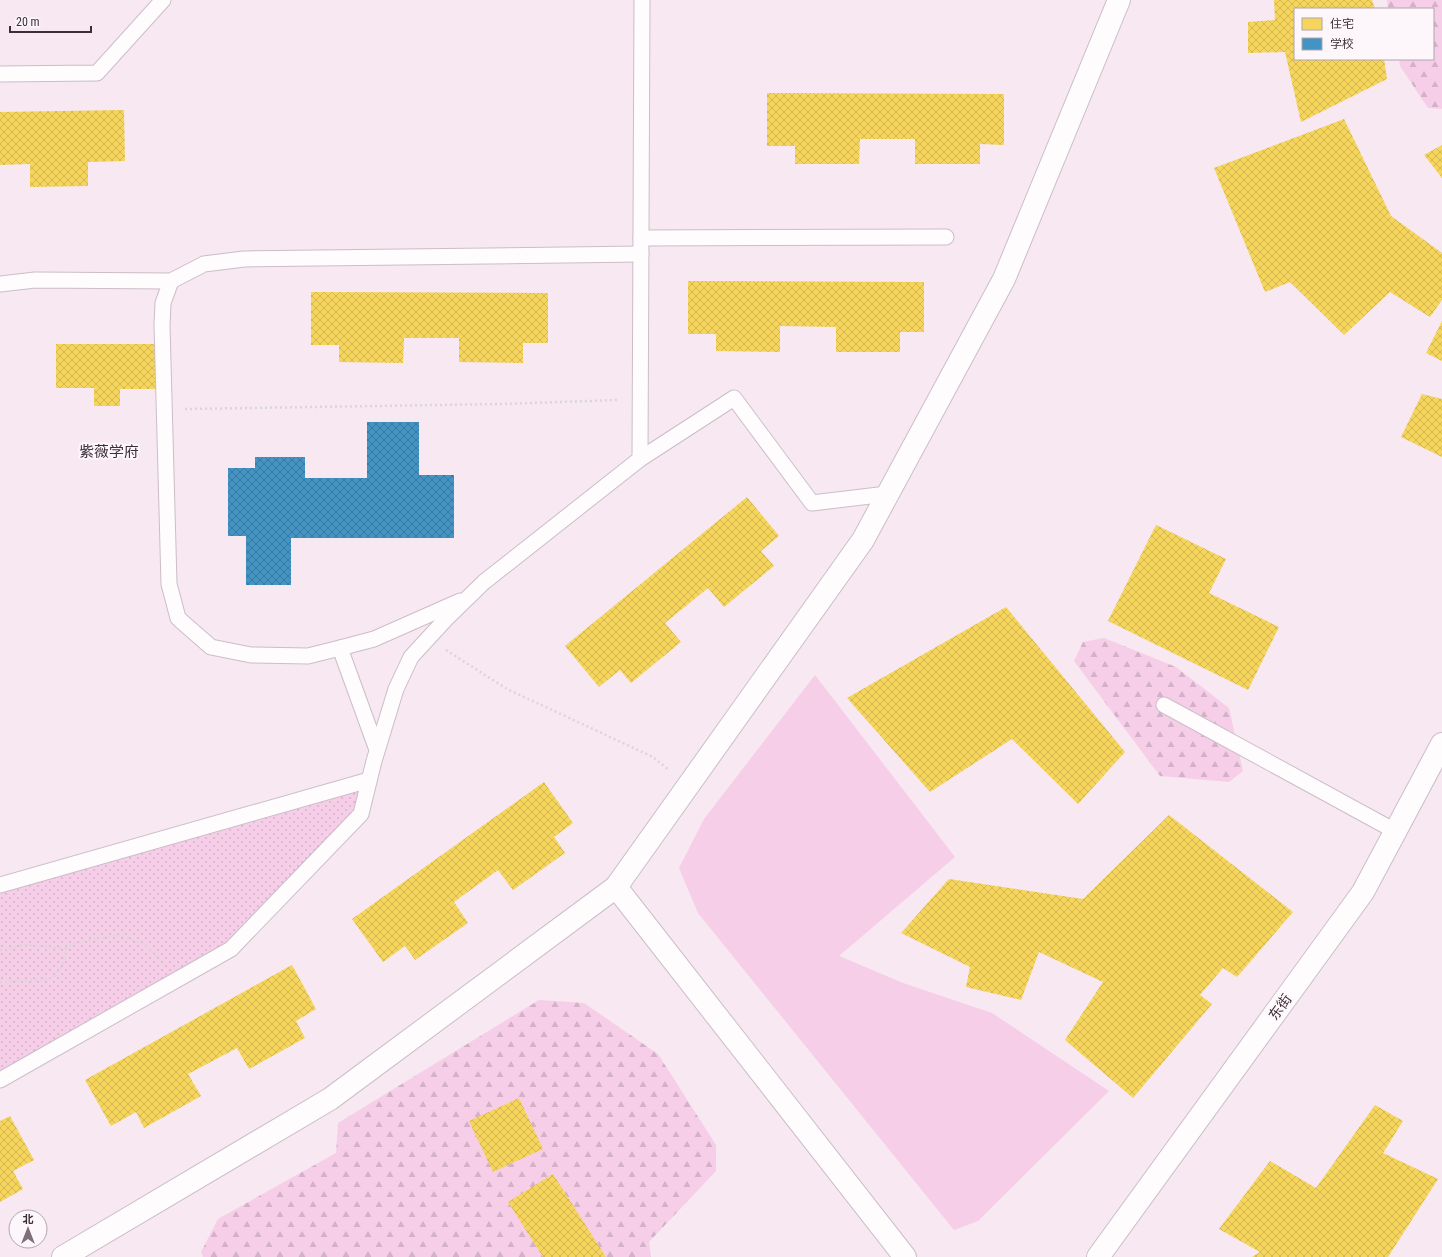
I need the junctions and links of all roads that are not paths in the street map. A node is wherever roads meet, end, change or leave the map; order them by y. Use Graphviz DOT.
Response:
graph roads {
  1 [pos="163,0"];
  2 [pos="642,0"];
  3 [pos="1119,0"];
  4 [pos="0,74"];
  5 [pos="946,237"];
  6 [pos="641,238"];
  7 [pos="641,254"];
  8 [pos="171,281"];
  9 [pos="0,284"];
  10 [pos="640,459"];
  11 [pos="888,494"];
  12 [pos="469,596"];
  13 [pos="340,648"];
  14 [pos="1164,705"];
  15 [pos="1442,744"];
  16 [pos="377,750"];
  17 [pos="369,780"];
  18 [pos="1395,831"];
  19 [pos="0,885"];
  20 [pos="616,887"];
  21 [pos="0,1080"];
  22 [pos="63,1257"];
  23 [pos="905,1257"];
  24 [pos="1099,1257"];
  1 -- 4 [label="lane"];
  2 -- 6 [label="lane"];
  3 -- 11 [label="street"];
  5 -- 6 [label="lane"];
  6 -- 7 [label="lane"];
  7 -- 8 [label="lane"];
  7 -- 10 [label="lane"];
  8 -- 9 [label="lane"];
  8 -- 13 [label="lane"];
  10 -- 11 [label="lane"];
  10 -- 12 [label="lane"];
  11 -- 20 [label="street"];
  12 -- 13 [label="lane"];
  12 -- 16 [label="lane"];
  13 -- 16 [label="lane"];
  14 -- 18 [label="lane"];
  15 -- 18 [label="street, 东街"];
  16 -- 17 [label="lane"];
  17 -- 19 [label="lane"];
  17 -- 21 [label="lane"];
  18 -- 24 [label="street, 东街"];
  20 -- 22 [label="street"];
  20 -- 23 [label="street"];
}
